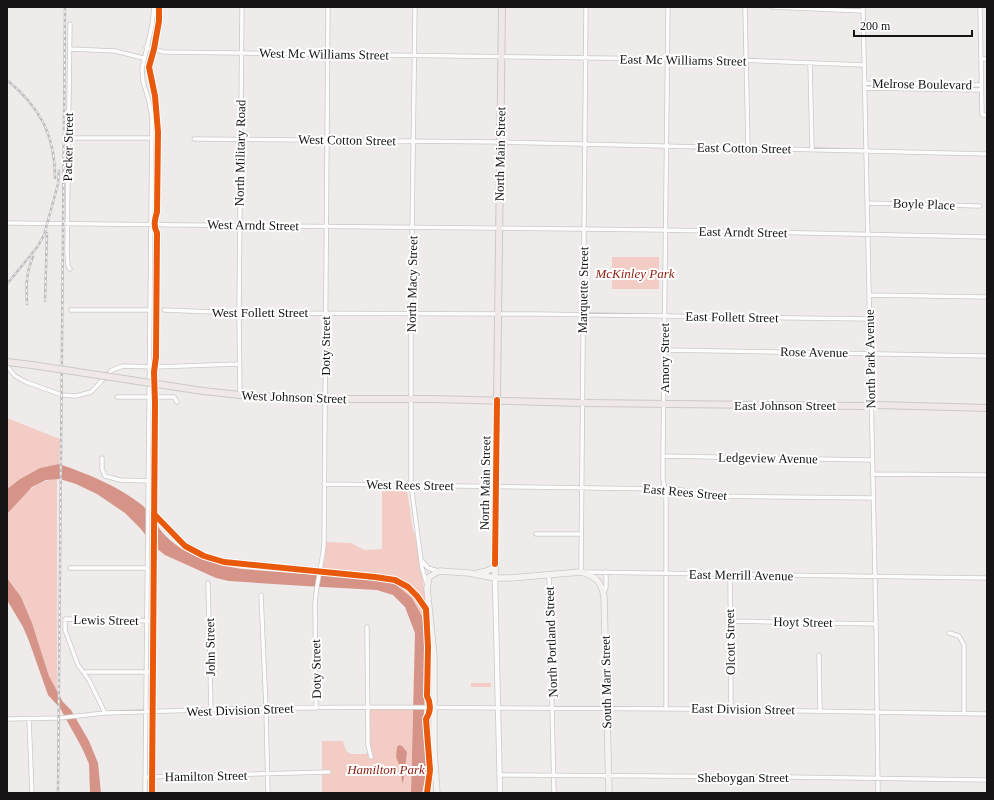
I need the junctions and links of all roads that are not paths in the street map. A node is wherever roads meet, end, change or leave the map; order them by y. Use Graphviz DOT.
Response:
graph roads {
  1 [pos="154,7"];
  2 [pos="242,7"];
  3 [pos="328,7"];
  4 [pos="415,7"];
  5 [pos="502,7"];
  6 [pos="586,7"];
  7 [pos="668,7"];
  8 [pos="745,7"];
  9 [pos="772,7"];
  10 [pos="980,7"];
  11 [pos="863,9"];
  12 [pos="70,24"];
  13 [pos="146,47"];
  14 [pos="70,49"];
  15 [pos="241,53"];
  16 [pos="327,55"];
  17 [pos="414,55"];
  18 [pos="502,57"];
  19 [pos="143,58"];
  20 [pos="586,58"];
  21 [pos="668,59"];
  22 [pos="981,59"];
  23 [pos="987,59"];
  24 [pos="746,60"];
  25 [pos="810,63"];
  26 [pos="864,65"];
  27 [pos="864,83"];
  28 [pos="980,86"];
  29 [pos="865,88"];
  30 [pos="980,90"];
  31 [pos="987,115"];
  32 [pos="68,138"];
  33 [pos="152,138"];
  34 [pos="194,139"];
  35 [pos="240,139"];
  36 [pos="327,140"];
  37 [pos="413,141"];
  38 [pos="500,142"];
  39 [pos="585,144"];
  40 [pos="666,146"];
  41 [pos="748,148"];
  42 [pos="812,149"];
  43 [pos="866,151"];
  44 [pos="987,154"];
  45 [pos="867,203"];
  46 [pos="980,206"];
  47 [pos="7,223"];
  48 [pos="67,224"];
  49 [pos="150,224"];
  50 [pos="240,225"];
  51 [pos="326,226"];
  52 [pos="412,227"];
  53 [pos="500,229"];
  54 [pos="584,229"];
  55 [pos="665,230"];
  56 [pos="868,234"];
  57 [pos="987,237"];
  58 [pos="70,269"];
  59 [pos="869,295"];
  60 [pos="987,297"];
  61 [pos="71,310"];
  62 [pos="149,310"];
  63 [pos="164,310"];
  64 [pos="325,312"];
  65 [pos="239,313"];
  66 [pos="411,313"];
  67 [pos="499,314"];
  68 [pos="583,315"];
  69 [pos="664,316"];
  70 [pos="870,319"];
  71 [pos="664,350"];
  72 [pos="870,353"];
  73 [pos="987,356"];
  74 [pos="7,362"];
  75 [pos="239,364"];
  76 [pos="7,366"];
  77 [pos="150,366"];
  78 [pos="240,395"];
  79 [pos="117,397"];
  80 [pos="149,397"];
  81 [pos="325,399"];
  82 [pos="412,399"];
  83 [pos="497,400"];
  84 [pos="177,402"];
  85 [pos="582,403"];
  86 [pos="664,404"];
  87 [pos="871,405"];
  88 [pos="987,408"];
  89 [pos="663,456"];
  90 [pos="102,458"];
  91 [pos="872,460"];
  92 [pos="872,474"];
  93 [pos="987,475"];
  94 [pos="149,481"];
  95 [pos="324,484"];
  96 [pos="411,484"];
  97 [pos="496,486"];
  98 [pos="582,488"];
  99 [pos="664,489"];
  100 [pos="873,498"];
  101 [pos="536,534"];
  102 [pos="581,534"];
  103 [pos="422,560"];
  104 [pos="495,566"];
  105 [pos="70,568"];
  106 [pos="147,568"];
  107 [pos="439,571"];
  108 [pos="581,572"];
  109 [pos="606,572"];
  110 [pos="470,573"];
  111 [pos="665,574"];
  112 [pos="549,575"];
  113 [pos="730,575"];
  114 [pos="874,576"];
  115 [pos="495,578"];
  116 [pos="510,578"];
  117 [pos="987,578"];
  118 [pos="208,583"];
  119 [pos="427,588"];
  120 [pos="604,592"];
  121 [pos="261,595"];
  122 [pos="148,621"];
  123 [pos="730,621"];
  124 [pos="876,624"];
  125 [pos="367,627"];
  126 [pos="949,633"];
  127 [pos="819,655"];
  128 [pos="84,672"];
  129 [pos="148,672"];
  130 [pos="368,707"];
  131 [pos="266,708"];
  132 [pos="316,708"];
  133 [pos="435,708"];
  134 [pos="498,708"];
  135 [pos="553,708"];
  136 [pos="607,708"];
  137 [pos="666,709"];
  138 [pos="731,709"];
  139 [pos="211,710"];
  140 [pos="820,710"];
  141 [pos="146,712"];
  142 [pos="877,712"];
  143 [pos="105,713"];
  144 [pos="964,713"];
  145 [pos="987,714"];
  146 [pos="7,719"];
  147 [pos="29,719"];
  148 [pos="371,757"];
  149 [pos="329,772"];
  150 [pos="267,774"];
  151 [pos="500,775"];
  152 [pos="553,776"];
  153 [pos="608,776"];
  154 [pos="146,777"];
  155 [pos="878,779"];
  156 [pos="987,780"];
  157 [pos="32,793"];
  158 [pos="145,793"];
  159 [pos="268,793"];
  160 [pos="437,793"];
  161 [pos="500,793"];
  162 [pos="554,793"];
  163 [pos="609,793"];
  164 [pos="878,793"];
  1 -- 13 [label="street"];
  2 -- 15 [label="street, North Military Road"];
  3 -- 16 [label="street, Doty Street"];
  4 -- 17 [label="street, North Macy Street"];
  5 -- 18 [label="main road, North Main Street"];
  6 -- 20 [label="street, Marquette Street"];
  7 -- 21 [label="street, Amory Street"];
  8 -- 24 [label="street"];
  9 -- 11 [label="street"];
  10 -- 22 [label="street"];
  11 -- 26 [label="street, North Park Avenue"];
  12 -- 14 [label="street, Packer Street"];
  13 -- 15 [label="street, West Mc Williams Street"];
  13 -- 19 [label="street"];
  14 -- 19 [label="street"];
  14 -- 32 [label="street, Packer Street"];
  15 -- 16 [label="street, West Mc Williams Street"];
  15 -- 35 [label="street, North Military Road"];
  16 -- 17 [label="street, West Mc Williams Street"];
  16 -- 36 [label="street, Doty Street"];
  17 -- 18 [label="street, West Mc Williams Street"];
  17 -- 37 [label="street, North Macy Street"];
  18 -- 20 [label="street, East Mc Williams Street"];
  18 -- 38 [label="main road, North Main Street"];
  19 -- 33 [label="street"];
  20 -- 21 [label="street, East Mc Williams Street"];
  20 -- 39 [label="street, Marquette Street"];
  21 -- 24 [label="street, East Mc Williams Street"];
  21 -- 40 [label="street, Amory Street"];
  22 -- 23 [label="street"];
  22 -- 28 [label="street"];
  24 -- 25 [label="street, East Mc Williams Street"];
  24 -- 41 [label="street"];
  25 -- 26 [label="street, East Mc Williams Street"];
  25 -- 42 [label="street"];
  26 -- 27 [label="street, North Park Avenue"];
  27 -- 28 [label="street, Melrose Boulevard"];
  27 -- 29 [label="street, North Park Avenue"];
  28 -- 30 [label="street"];
  29 -- 30 [label="street, Melrose Boulevard"];
  29 -- 43 [label="street, North Park Avenue"];
  30 -- 31 [label="street"];
  32 -- 33 [label="street"];
  32 -- 48 [label="street, Packer Street"];
  33 -- 49 [label="street"];
  34 -- 35 [label="street, West Cotton Street"];
  35 -- 36 [label="street, West Cotton Street"];
  35 -- 50 [label="street, North Military Road"];
  36 -- 37 [label="street, West Cotton Street"];
  36 -- 51 [label="street, Doty Street"];
  37 -- 38 [label="street, West Cotton Street"];
  37 -- 52 [label="street, North Macy Street"];
  38 -- 39 [label="street, East Cotton Street"];
  38 -- 53 [label="main road, North Main Street"];
  39 -- 40 [label="street, East Cotton Street"];
  39 -- 54 [label="street, Marquette Street"];
  40 -- 41 [label="street, East Cotton Street"];
  40 -- 55 [label="street, Amory Street"];
  41 -- 42 [label="street, East Cotton Street"];
  42 -- 43 [label="street, East Cotton Street"];
  43 -- 44 [label="street, East Cotton Street"];
  43 -- 45 [label="street, North Park Avenue"];
  45 -- 46 [label="street, Boyle Place"];
  45 -- 56 [label="street, North Park Avenue"];
  47 -- 48 [label="street, West Arndt Street"];
  48 -- 49 [label="street, West Arndt Street"];
  48 -- 58 [label="street, Packer Street"];
  49 -- 50 [label="street, West Arndt Street"];
  49 -- 62 [label="street"];
  50 -- 51 [label="street, West Arndt Street"];
  50 -- 65 [label="street, North Military Road"];
  51 -- 52 [label="street, West Arndt Street"];
  51 -- 64 [label="street, Doty Street"];
  52 -- 53 [label="street, West Arndt Street"];
  52 -- 66 [label="street, North Macy Street"];
  53 -- 54 [label="street, East Arndt Street"];
  53 -- 67 [label="main road, North Main Street"];
  54 -- 55 [label="street, East Arndt Street"];
  54 -- 68 [label="street, Marquette Street"];
  55 -- 56 [label="street, East Arndt Street"];
  55 -- 69 [label="street, Amory Street"];
  56 -- 57 [label="street, East Arndt Street"];
  56 -- 59 [label="street, North Park Avenue"];
  59 -- 60 [label="street"];
  59 -- 70 [label="street, North Park Avenue"];
  61 -- 62 [label="street"];
  62 -- 77 [label="street"];
  63 -- 65 [label="street, West Follett Street"];
  64 -- 65 [label="street, West Follett Street"];
  64 -- 66 [label="street, West Follett Street"];
  64 -- 81 [label="street, Doty Street"];
  65 -- 75 [label="street, North Military Road"];
  66 -- 67 [label="street, West Follett Street"];
  66 -- 82 [label="street, North Macy Street"];
  67 -- 68 [label="street, East Follett Street"];
  67 -- 83 [label="main road, North Main Street"];
  68 -- 69 [label="street, East Follett Street"];
  68 -- 85 [label="street, Marquette Street"];
  69 -- 70 [label="street, East Follett Street"];
  69 -- 71 [label="street, Amory Street"];
  70 -- 72 [label="street, North Park Avenue"];
  71 -- 72 [label="street, Rose Avenue"];
  71 -- 86 [label="street, Amory Street"];
  72 -- 73 [label="street, Rose Avenue"];
  72 -- 87 [label="street, North Park Avenue"];
  74 -- 78 [label="main road, West Johnson Street, bridge"];
  75 -- 77 [label="street"];
  75 -- 78 [label="street, North Military Road"];
  76 -- 77 [label="street"];
  77 -- 80 [label="street"];
  78 -- 81 [label="main road, West Johnson Street"];
  79 -- 80 [label="street"];
  80 -- 84 [label="street"];
  80 -- 94 [label="street"];
  81 -- 82 [label="main road, West Johnson Street"];
  81 -- 95 [label="street, Doty Street"];
  82 -- 83 [label="main road, West Johnson Street"];
  82 -- 96 [label="street, North Macy Street"];
  83 -- 85 [label="main road, West Johnson Street"];
  83 -- 97 [label="main road, North Main Street"];
  85 -- 86 [label="main road, East Johnson Street"];
  85 -- 98 [label="street, Marquette Street"];
  86 -- 87 [label="main road, East Johnson Street"];
  86 -- 89 [label="street, Amory Street"];
  87 -- 88 [label="main road, East Johnson Street"];
  87 -- 91 [label="street, North Park Avenue"];
  89 -- 91 [label="street, Ledgeview Avenue"];
  89 -- 99 [label="street, Amory Street"];
  90 -- 94 [label="street"];
  91 -- 92 [label="street, North Park Avenue"];
  92 -- 93 [label="street"];
  92 -- 100 [label="street, North Park Avenue"];
  94 -- 106 [label="street"];
  95 -- 96 [label="street, West Rees Street"];
  95 -- 132 [label="street, Doty Street"];
  96 -- 97 [label="street, West Rees Street"];
  96 -- 103 [label="street, North Macy Street"];
  97 -- 98 [label="street, East Rees Street"];
  97 -- 104 [label="main road, North Main Street"];
  98 -- 99 [label="street, East Rees Street"];
  98 -- 102 [label="street, Marquette Street"];
  99 -- 100 [label="street, East Rees Street"];
  99 -- 111 [label="street, Amory Street"];
  100 -- 114 [label="street, North Park Avenue"];
  101 -- 102 [label="street"];
  102 -- 108 [label="street, Marquette Street"];
  103 -- 107 [label="street"];
  103 -- 119 [label="street, North Macy Street"];
  104 -- 110 [label="main road"];
  104 -- 115 [label="main road, North Main Street"];
  104 -- 116 [label="main road"];
  105 -- 106 [label="street"];
  106 -- 122 [label="street"];
  107 -- 110 [label="main road"];
  107 -- 119 [label="main road"];
  108 -- 109 [label="street, East Merrill Avenue"];
  108 -- 112 [label="main road, East Merrill Avenue"];
  108 -- 120 [label="main road"];
  109 -- 111 [label="street, East Merrill Avenue"];
  109 -- 120 [label="street, South Marr Street"];
  110 -- 115 [label="main road, East Merrill Avenue"];
  111 -- 113 [label="street, East Merrill Avenue"];
  111 -- 137 [label="street, Amory Street"];
  112 -- 116 [label="main road, East Merrill Avenue"];
  112 -- 135 [label="street, North Portland Street"];
  113 -- 114 [label="street, East Merrill Avenue"];
  113 -- 123 [label="street, Olcott Street"];
  114 -- 117 [label="street, East Merrill Avenue"];
  114 -- 124 [label="street, North Park Avenue"];
  115 -- 116 [label="main road, East Merrill Avenue"];
  115 -- 134 [label="street, North Main Street"];
  118 -- 139 [label="street, John Street"];
  119 -- 133 [label="main road, North Macy Street"];
  120 -- 136 [label="main road, South Marr Street"];
  121 -- 131 [label="street"];
  122 -- 128 [label="street, Lewis Street"];
  122 -- 129 [label="street"];
  123 -- 124 [label="street, Hoyt Street"];
  123 -- 138 [label="street, Olcott Street"];
  124 -- 142 [label="street, North Park Avenue"];
  125 -- 130 [label="street"];
  126 -- 144 [label="street"];
  127 -- 140 [label="street"];
  128 -- 129 [label="street"];
  128 -- 143 [label="street"];
  129 -- 141 [label="street"];
  130 -- 132 [label="street, West Division Street"];
  130 -- 133 [label="street, West Division Street"];
  130 -- 148 [label="street"];
  131 -- 132 [label="street, West Division Street"];
  131 -- 139 [label="street, West Division Street"];
  131 -- 150 [label="street"];
  133 -- 134 [label="street, West Division Street"];
  133 -- 160 [label="main road, North Macy Street"];
  134 -- 135 [label="street, East Division Street"];
  134 -- 151 [label="street, North Main Street"];
  135 -- 136 [label="street, East Division Street"];
  135 -- 152 [label="street, North Portland Street"];
  136 -- 137 [label="street, East Division Street"];
  136 -- 153 [label="main road, South Marr Street"];
  137 -- 138 [label="street, East Division Street"];
  138 -- 140 [label="street, East Division Street"];
  139 -- 141 [label="street, West Division Street"];
  140 -- 142 [label="street, East Division Street"];
  141 -- 143 [label="street, West Division Street"];
  141 -- 154 [label="street"];
  142 -- 144 [label="street, East Division Street"];
  142 -- 155 [label="street, North Park Avenue"];
  143 -- 147 [label="street, West Division Street"];
  144 -- 145 [label="street, East Division Street"];
  146 -- 147 [label="street, West Division Street"];
  147 -- 157 [label="street"];
  149 -- 150 [label="street, Hamilton Street"];
  150 -- 154 [label="street, Hamilton Street"];
  150 -- 159 [label="street"];
  151 -- 152 [label="street, Sheboygan Street"];
  151 -- 161 [label="street, North Main Street"];
  152 -- 153 [label="street, Sheboygan Street"];
  152 -- 162 [label="street, North Portland Street"];
  153 -- 155 [label="street, Sheboygan Street"];
  153 -- 163 [label="main road, South Marr Street"];
  154 -- 158 [label="street"];
  155 -- 156 [label="street, Sheboygan Street"];
  155 -- 164 [label="street, North Park Avenue"];
}
